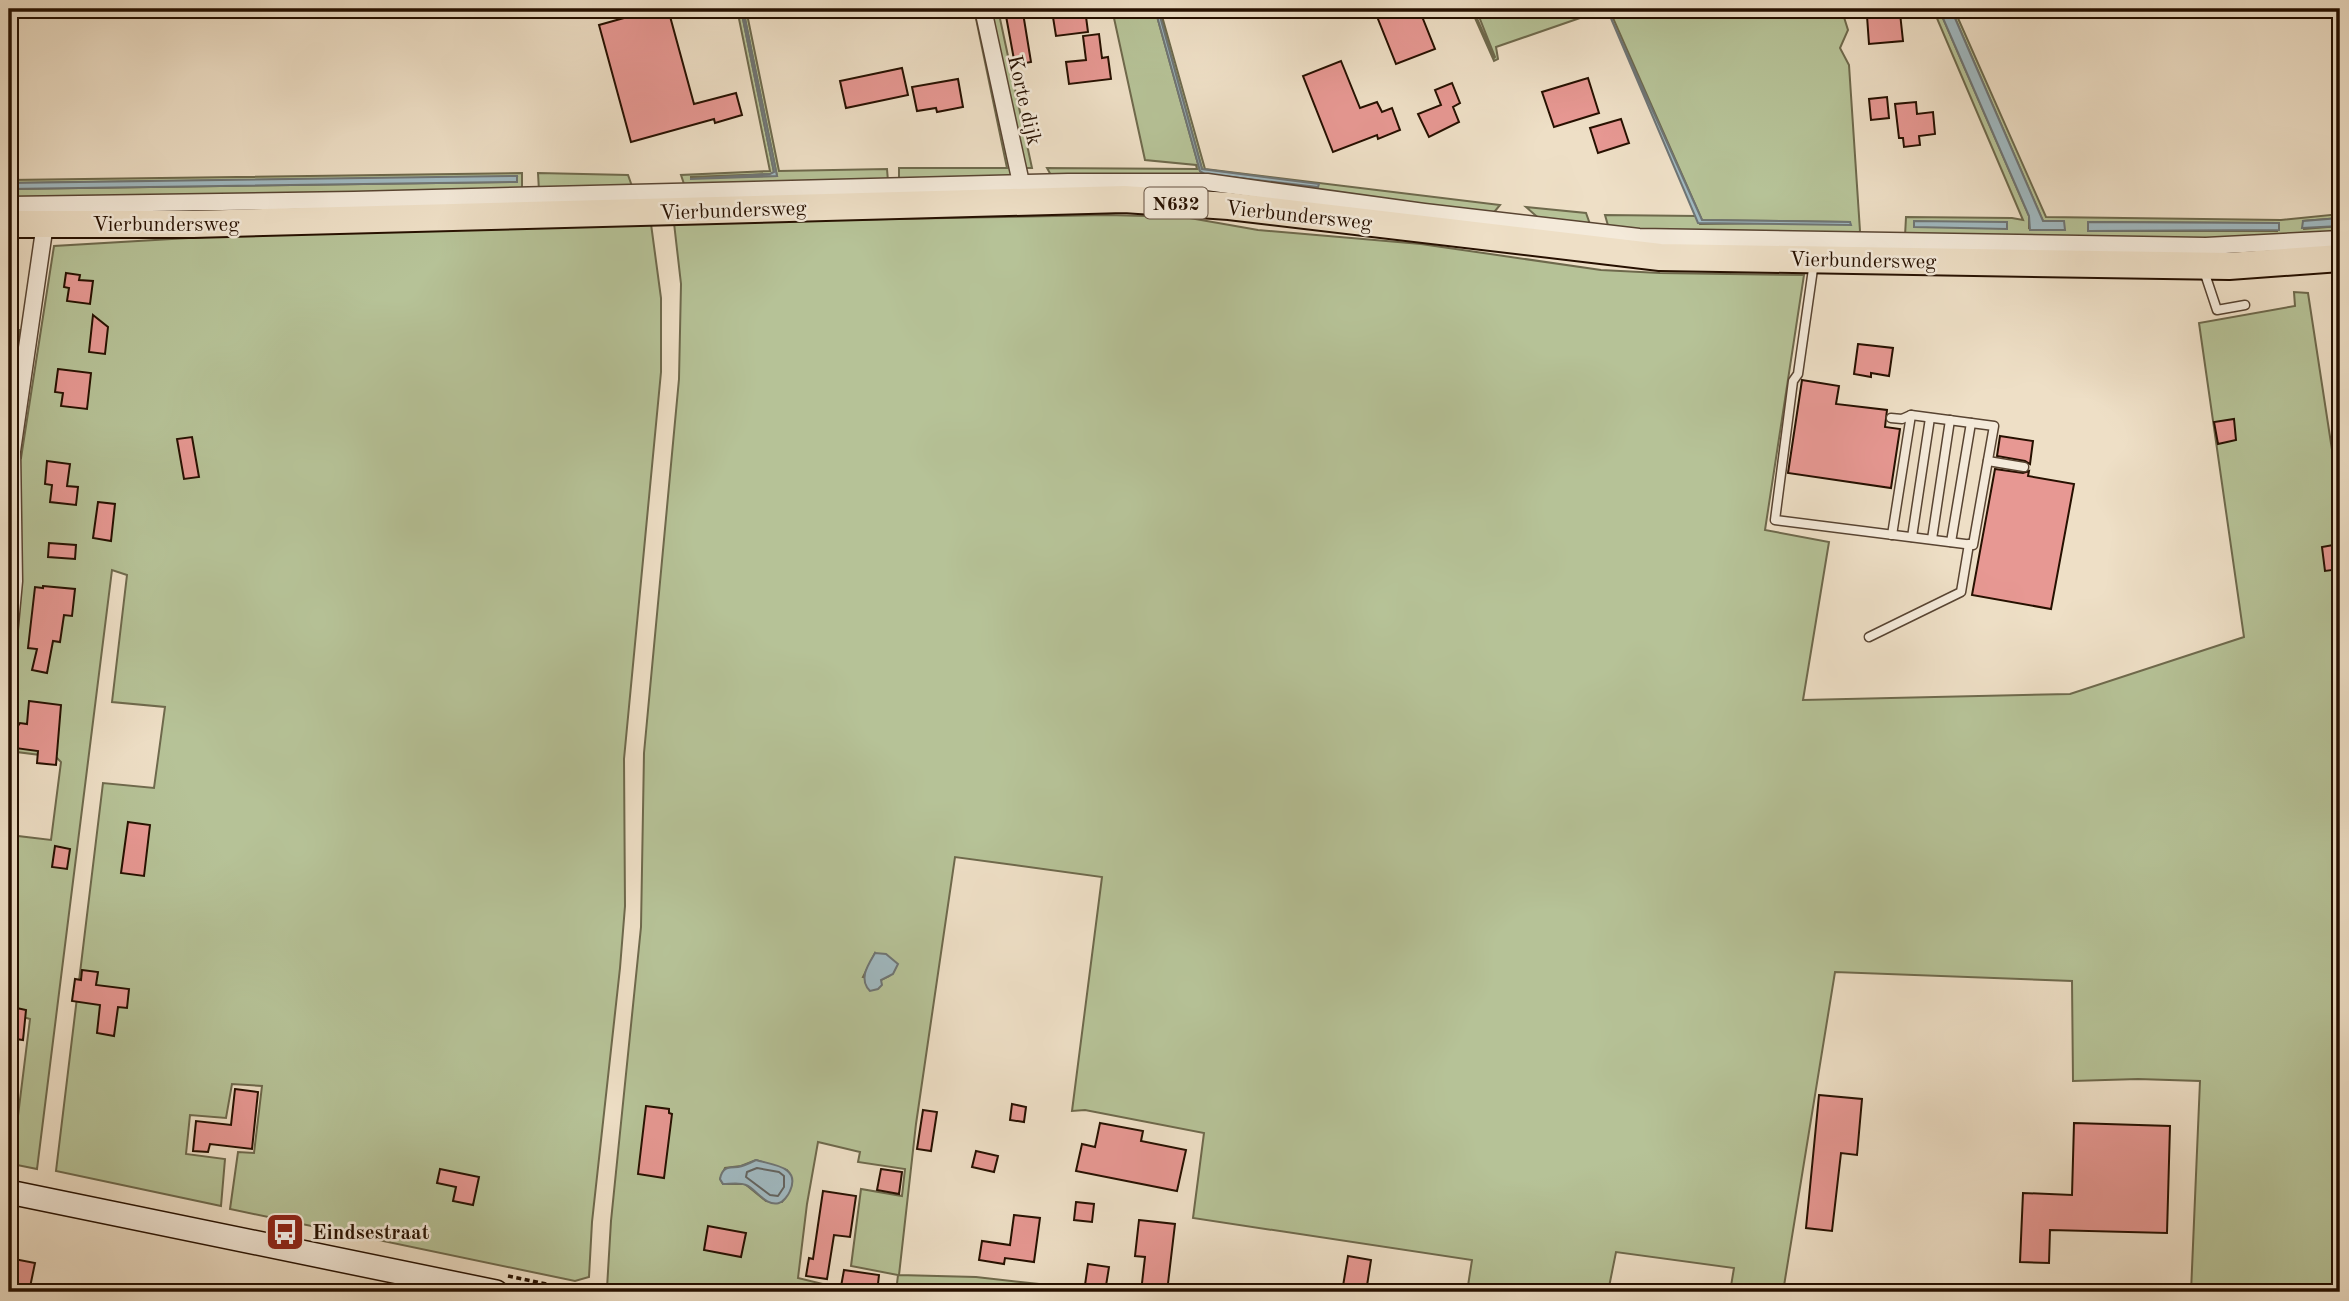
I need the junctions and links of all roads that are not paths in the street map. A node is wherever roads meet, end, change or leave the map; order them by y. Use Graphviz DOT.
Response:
graph roads {
  1 [pos="983,9"];
  2 [pos="1023,192"];
  3 [pos="9,205"];
  4 [pos="46,214"];
  5 [pos="9,224"];
  6 [pos="2340,239"];
  7 [pos="2340,258"];
  8 [pos="1815,259"];
  9 [pos="2202,265"];
  10 [pos="2245,305"];
  11 [pos="16,376"];
  12 [pos="1911,415"];
  13 [pos="1891,418"];
  14 [pos="1930,418"];
  15 [pos="1950,420"];
  16 [pos="1971,423"];
  17 [pos="1987,461"];
  18 [pos="2024,467"];
  19 [pos="1892,535"];
  20 [pos="1912,537"];
  21 [pos="1932,540"];
  22 [pos="11,541"];
  23 [pos="1951,542"];
  24 [pos="1969,544"];
  25 [pos="9,635"];
  26 [pos="1868,637"];
  27 [pos="9,1192"];
  28 [pos="496,1292"];
  1 -- 2 [label="street, Korte dijk"];
  2 -- 4 [label="main road, Vierbundersweg / N632"];
  2 -- 6 [label="street, Vierbundersweg"];
  2 -- 8 [label="main road, Vierbundersweg / N632"];
  3 -- 4 [label="street, Vierbundersweg"];
  4 -- 5 [label="main road, Vierbundersweg / N632"];
  4 -- 11 [label="street"];
  7 -- 9 [label="main road, Vierbundersweg / N632"];
  8 -- 9 [label="main road, Vierbundersweg / N632"];
  8 -- 19 [label="lane"];
  9 -- 10 [label="lane"];
  11 -- 22 [label="street"];
  12 -- 13 [label="lane"];
  12 -- 14 [label="lane"];
  12 -- 19 [label="lane"];
  14 -- 15 [label="lane"];
  14 -- 20 [label="lane"];
  15 -- 16 [label="lane"];
  15 -- 21 [label="lane"];
  16 -- 17 [label="lane"];
  16 -- 23 [label="lane"];
  17 -- 18 [label="lane"];
  17 -- 24 [label="lane"];
  19 -- 20 [label="lane"];
  20 -- 21 [label="lane"];
  21 -- 23 [label="lane"];
  22 -- 25 [label="street"];
  23 -- 24 [label="lane"];
  24 -- 26 [label="lane"];
  27 -- 28 [label="street"];
}
